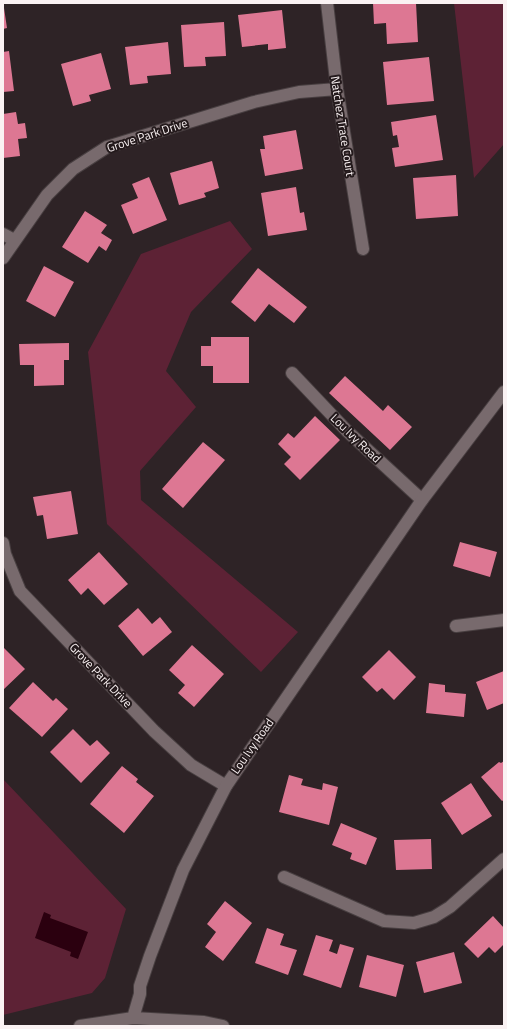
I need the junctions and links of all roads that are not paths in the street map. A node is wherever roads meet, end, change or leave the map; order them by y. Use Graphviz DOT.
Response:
graph roads {
  1 [pos="327,3"];
  2 [pos="337,89"];
  3 [pos="3,234"];
  4 [pos="14,240"];
  5 [pos="363,249"];
  6 [pos="3,258"];
  7 [pos="292,373"];
  8 [pos="504,392"];
  9 [pos="422,500"];
  10 [pos="3,543"];
  11 [pos="504,620"];
  12 [pos="456,626"];
  13 [pos="226,786"];
  14 [pos="504,859"];
  15 [pos="284,877"];
  16 [pos="133,1018"];
  17 [pos="80,1026"];
  18 [pos="223,1026"];
  1 -- 2 [label="street, Natchez Trace Court"];
  2 -- 4 [label="street, Grove Park Drive"];
  2 -- 5 [label="street, Natchez Trace Court"];
  3 -- 4 [label="street"];
  4 -- 6 [label="street, Grove Park Drive"];
  7 -- 9 [label="street, Lou Ivy Road"];
  8 -- 9 [label="street, Lou Ivy Road"];
  9 -- 13 [label="street, Lou Ivy Road"];
  10 -- 13 [label="street, Grove Park Drive"];
  11 -- 12 [label="street"];
  13 -- 16 [label="street, Lou Ivy Road"];
  14 -- 15 [label="street"];
  16 -- 17 [label="street"];
  16 -- 18 [label="street"];
}
